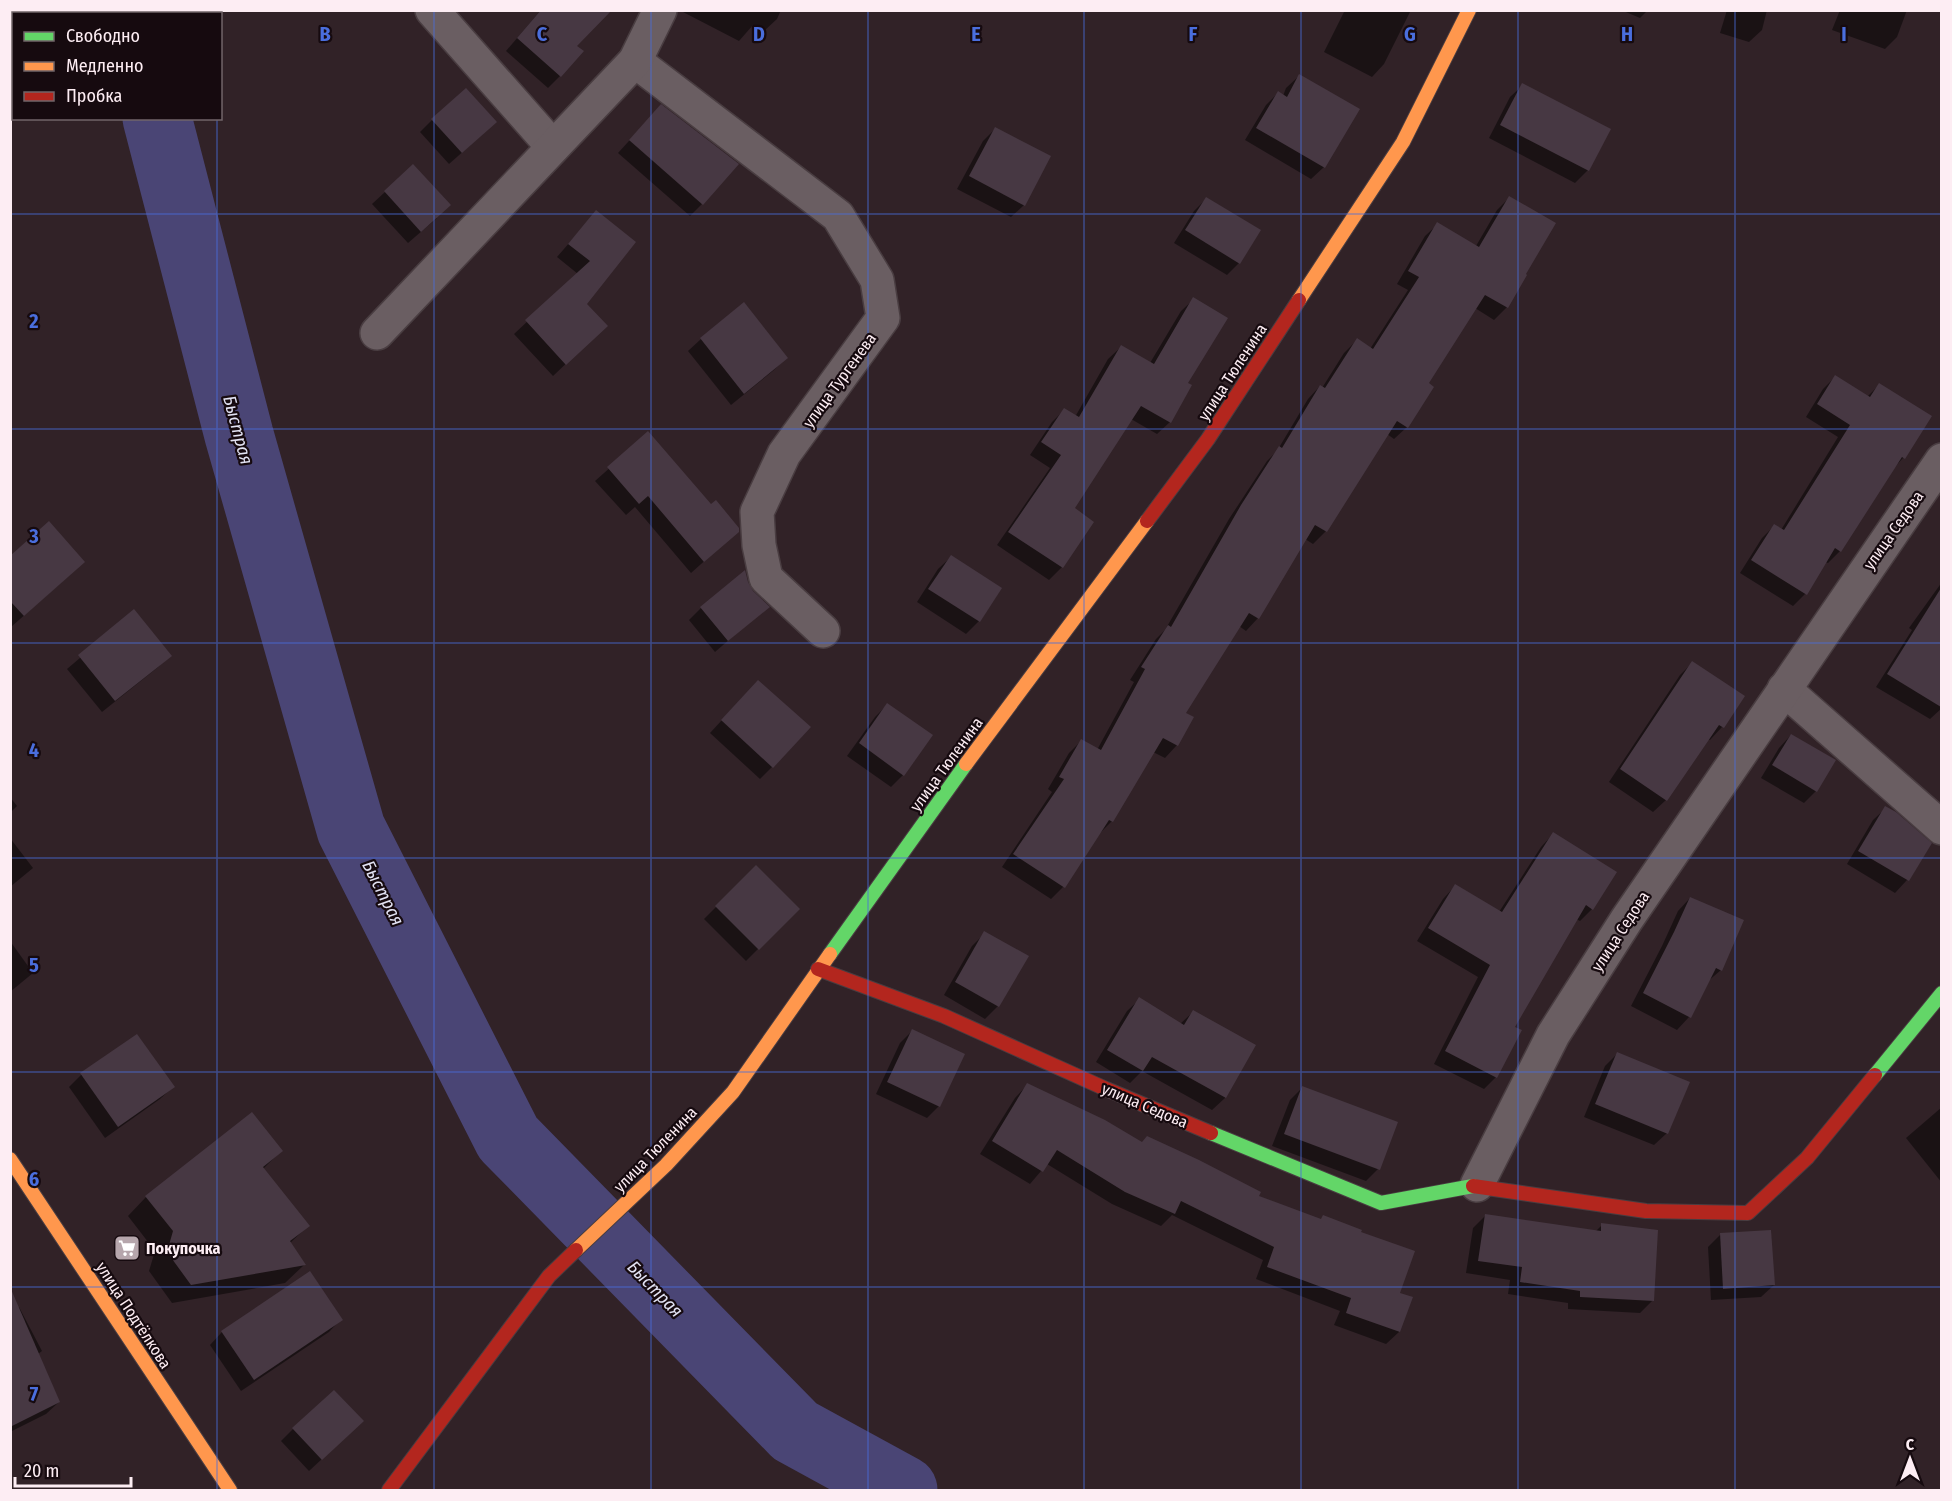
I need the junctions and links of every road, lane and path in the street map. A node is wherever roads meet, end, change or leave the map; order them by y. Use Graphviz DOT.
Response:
graph roads {
  1 [pos="432,10"];
  2 [pos="660,10"];
  3 [pos="1468,10"];
  4 [pos="635,61"];
  5 [pos="553,147"];
  6 [pos="377,333"];
  7 [pos="1941,460"];
  8 [pos="823,631"];
  9 [pos="1784,689"];
  10 [pos="1941,828"];
  11 [pos="818,969"];
  12 [pos="1941,993"];
  13 [pos="10,1159"];
  14 [pos="1477,1185"];
  15 [pos="230,1491"];
  16 [pos="389,1491"];
  1 -- 5 [label="street"];
  2 -- 4 [label="street"];
  3 -- 11 [label="street, улица Тюленина"];
  4 -- 5 [label="street"];
  4 -- 8 [label="street, улица Тургенева"];
  5 -- 6 [label="street"];
  7 -- 9 [label="street, улица Седова"];
  9 -- 10 [label="street"];
  9 -- 14 [label="street, улица Седова"];
  11 -- 14 [label="street, улица Седова"];
  11 -- 16 [label="street, улица Тюленина"];
  12 -- 14 [label="street, улица Седова"];
  13 -- 15 [label="street, улица Подтёлкова"];
}
